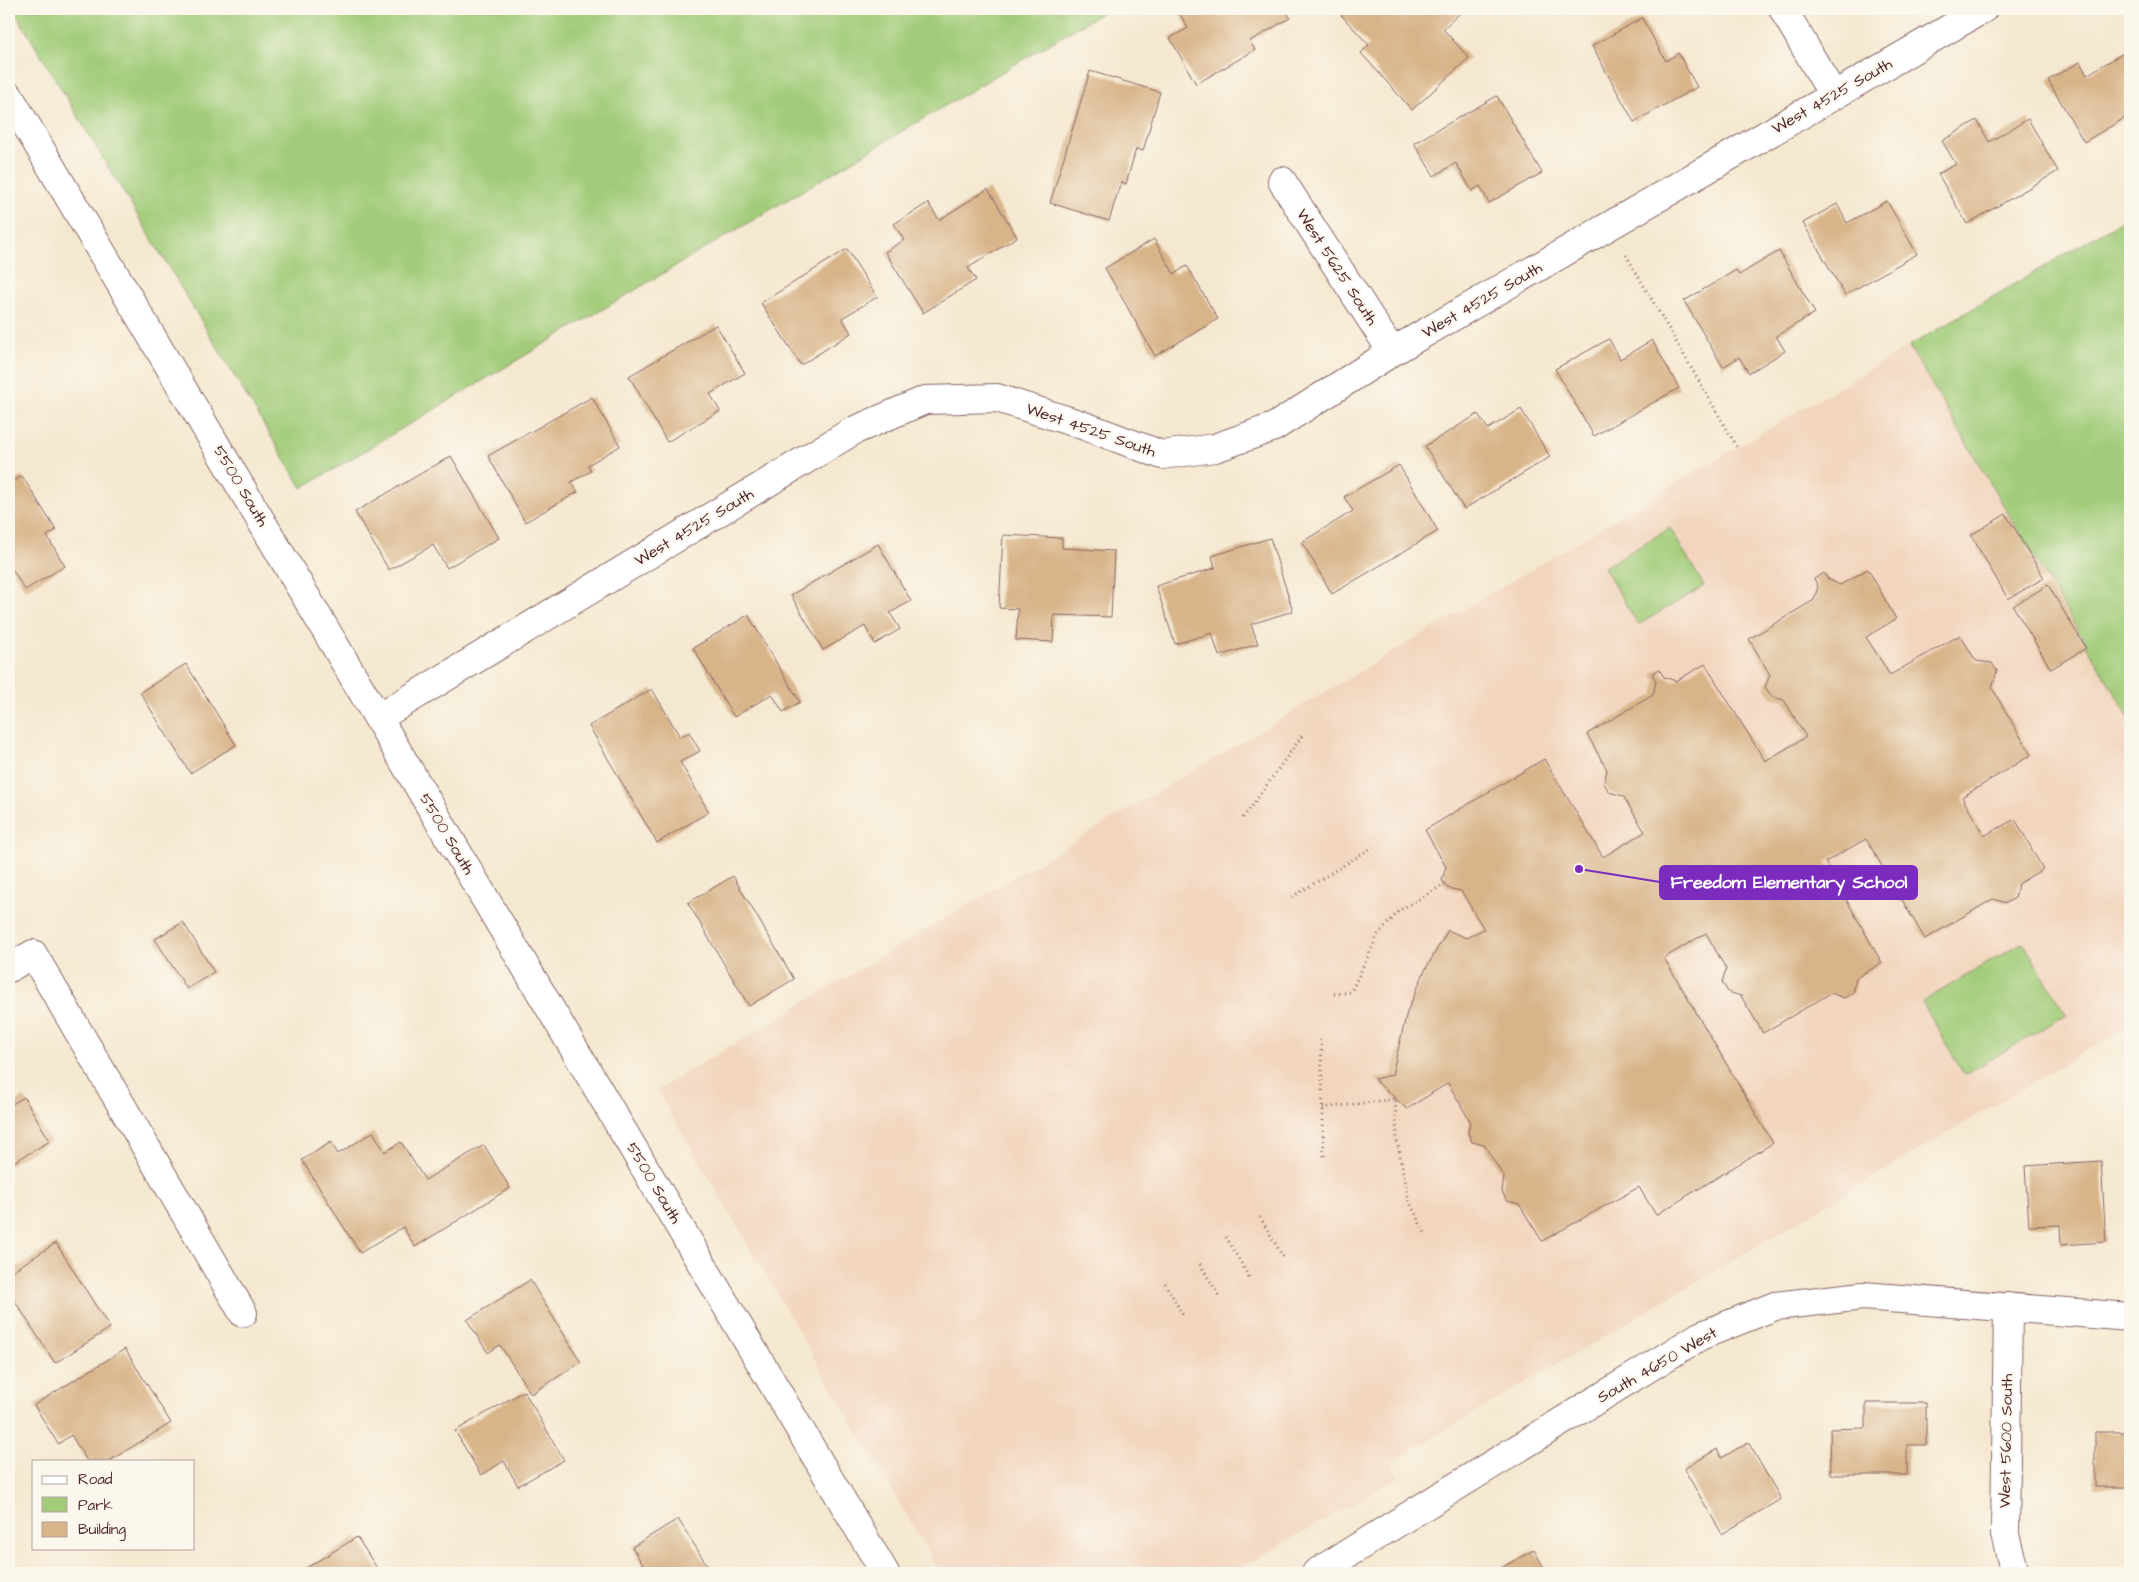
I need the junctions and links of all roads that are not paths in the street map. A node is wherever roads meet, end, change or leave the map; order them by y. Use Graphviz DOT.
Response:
graph roads {
  1 [pos="1783,9"];
  2 [pos="1983,9"];
  3 [pos="1833,95"];
  4 [pos="9,96"];
  5 [pos="1282,181"];
  6 [pos="1392,352"];
  7 [pos="378,718"];
  8 [pos="9,968"];
  9 [pos="2008,1308"];
  10 [pos="243,1313"];
  11 [pos="2130,1317"];
  12 [pos="885,1573"];
  13 [pos="1316,1573"];
  14 [pos="2015,1573"];
  1 -- 3 [label="street"];
  2 -- 3 [label="street, West 4525 South"];
  3 -- 6 [label="street, West 4525 South"];
  4 -- 7 [label="street, 5500 South"];
  5 -- 6 [label="street, West 5625 South"];
  6 -- 7 [label="street, West 4525 South"];
  7 -- 12 [label="street, 5500 South"];
  8 -- 10 [label="street"];
  9 -- 11 [label="street, South 4650 West"];
  9 -- 13 [label="street, South 4650 West"];
  9 -- 14 [label="street, West 5600 South"];
}
